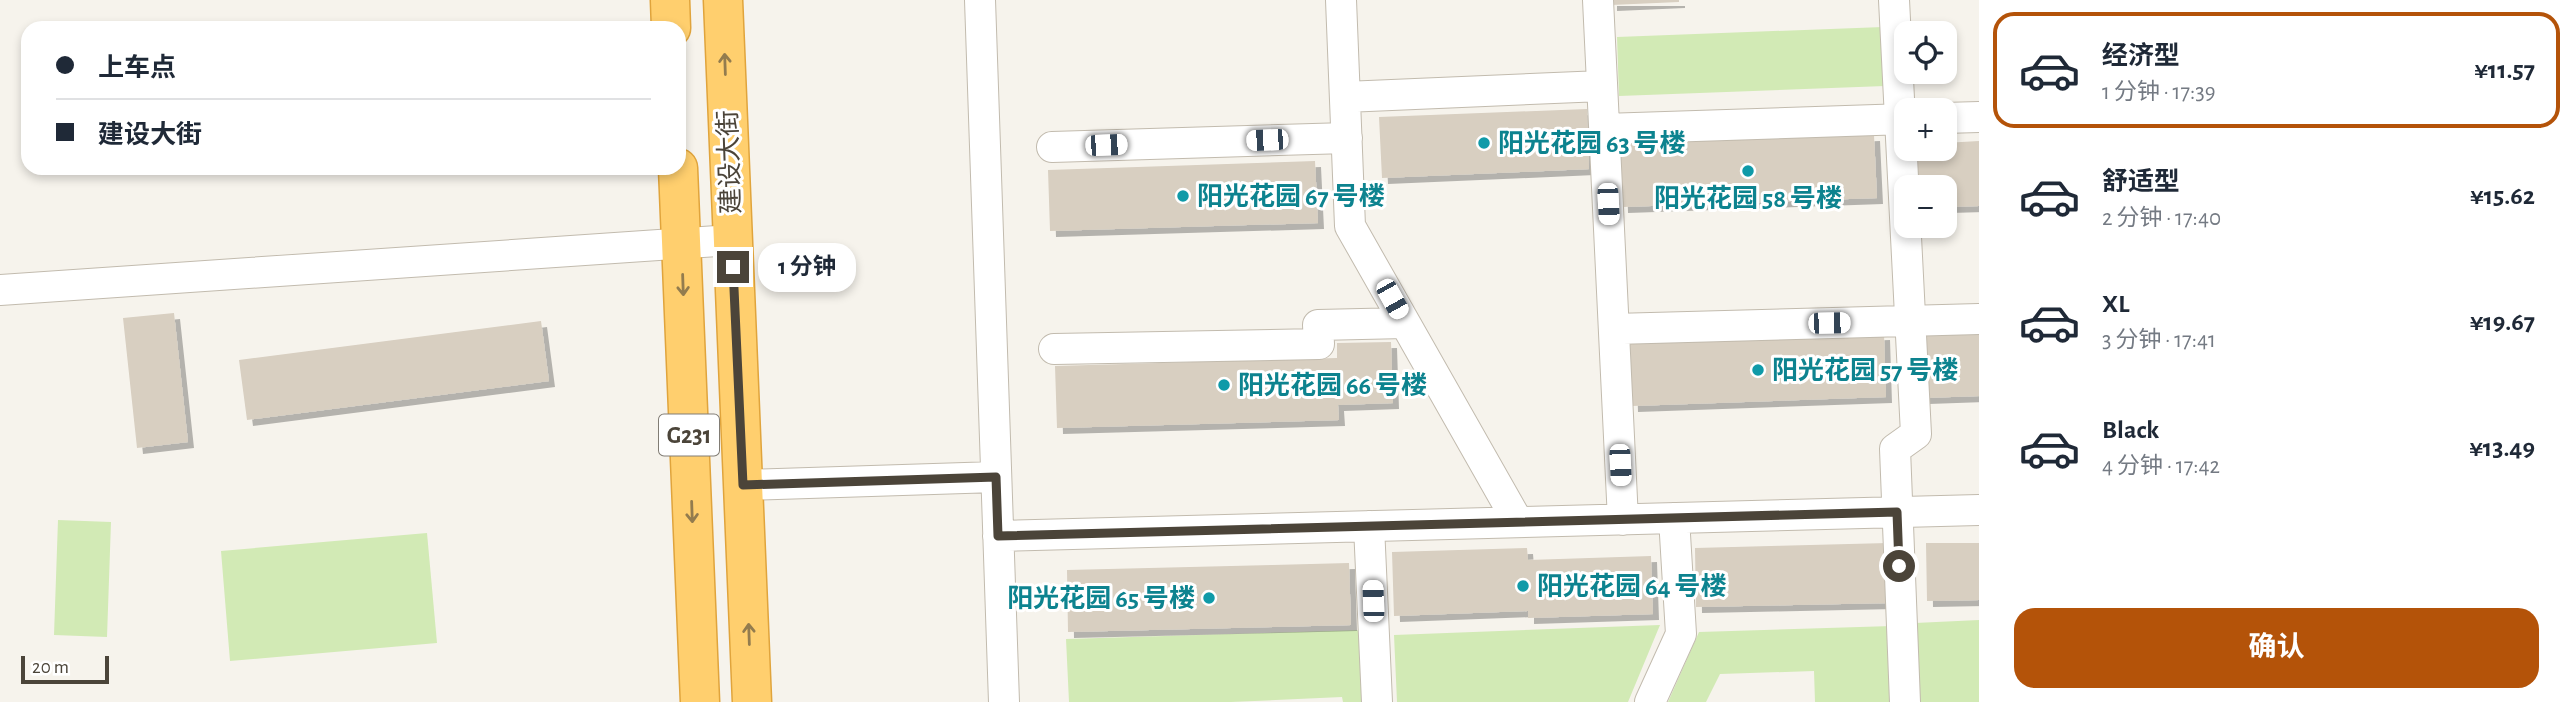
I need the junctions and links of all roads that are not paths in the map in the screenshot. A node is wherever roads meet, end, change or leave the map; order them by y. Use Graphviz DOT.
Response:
graph roads {
  1 [pos="670,0"];
  2 [pos="723,0"];
  3 [pos="980,0"];
  4 [pos="1341,0"];
  5 [pos="1598,0"];
  6 [pos="1894,0"];
  7 [pos="671,21"];
  8 [pos="1602,86"];
  9 [pos="1345,97"];
  10 [pos="1901,98"];
  11 [pos="1979,117"];
  12 [pos="1957,118"];
  13 [pos="1894,119"];
  14 [pos="1604,129"];
  15 [pos="1347,138"];
  16 [pos="1052,147"];
  17 [pos="1904,161"];
  18 [pos="678,175"];
  19 [pos="732,240"];
  20 [pos="681,245"];
  21 [pos="0,290"];
  22 [pos="1979,319"];
  23 [pos="1910,321"];
  24 [pos="1405,323"];
  25 [pos="1614,329"];
  26 [pos="1054,349"];
  27 [pos="996,477"];
  28 [pos="743,485"];
  29 [pos="1979,510"];
  30 [pos="1897,512"];
  31 [pos="1674,518"];
  32 [pos="1623,520"];
  33 [pos="1518,522"];
  34 [pos="1369,526"];
  35 [pos="998,536"];
  36 [pos="700,702"];
  37 [pos="752,702"];
  38 [pos="1004,702"];
  39 [pos="1377,702"];
  40 [pos="1650,702"];
  41 [pos="1905,702"];
  1 -- 7 [label="highway"];
  19 -- 2 [label="highway, 建设大街 / G231, one-way"];
  3 -- 27 [label="street"];
  4 -- 9 [label="street"];
  5 -- 8 [label="street"];
  6 -- 10 [label="street"];
  8 -- 9 [label="street"];
  8 -- 14 [label="street"];
  9 -- 15 [label="street"];
  11 -- 12 [label="street"];
  13 -- 14 [label="street"];
  14 -- 25 [label="street"];
  15 -- 16 [label="street"];
  15 -- 24 [label="street"];
  17 -- 23 [label="street"];
  18 -- 20 [label="highway, 建设大街 / G231"];
  19 -- 20 [label="street"];
  19 -- 28 [label="highway, 建设大街 / G231"];
  20 -- 21 [label="street"];
  20 -- 36 [label="highway, 建设大街 / G231, one-way"];
  22 -- 23 [label="street"];
  23 -- 25 [label="street"];
  23 -- 30 [label="street"];
  24 -- 26 [label="street"];
  24 -- 33 [label="street"];
  25 -- 32 [label="street"];
  27 -- 28 [label="street"];
  27 -- 35 [label="street"];
  37 -- 28 [label="highway, 建设大街 / G231, one-way"];
  29 -- 30 [label="street"];
  30 -- 31 [label="street"];
  30 -- 41 [label="street"];
  31 -- 32 [label="street"];
  31 -- 40 [label="street"];
  32 -- 33 [label="street"];
  33 -- 34 [label="street"];
  34 -- 35 [label="street"];
  34 -- 39 [label="street"];
  35 -- 38 [label="street"];
}
